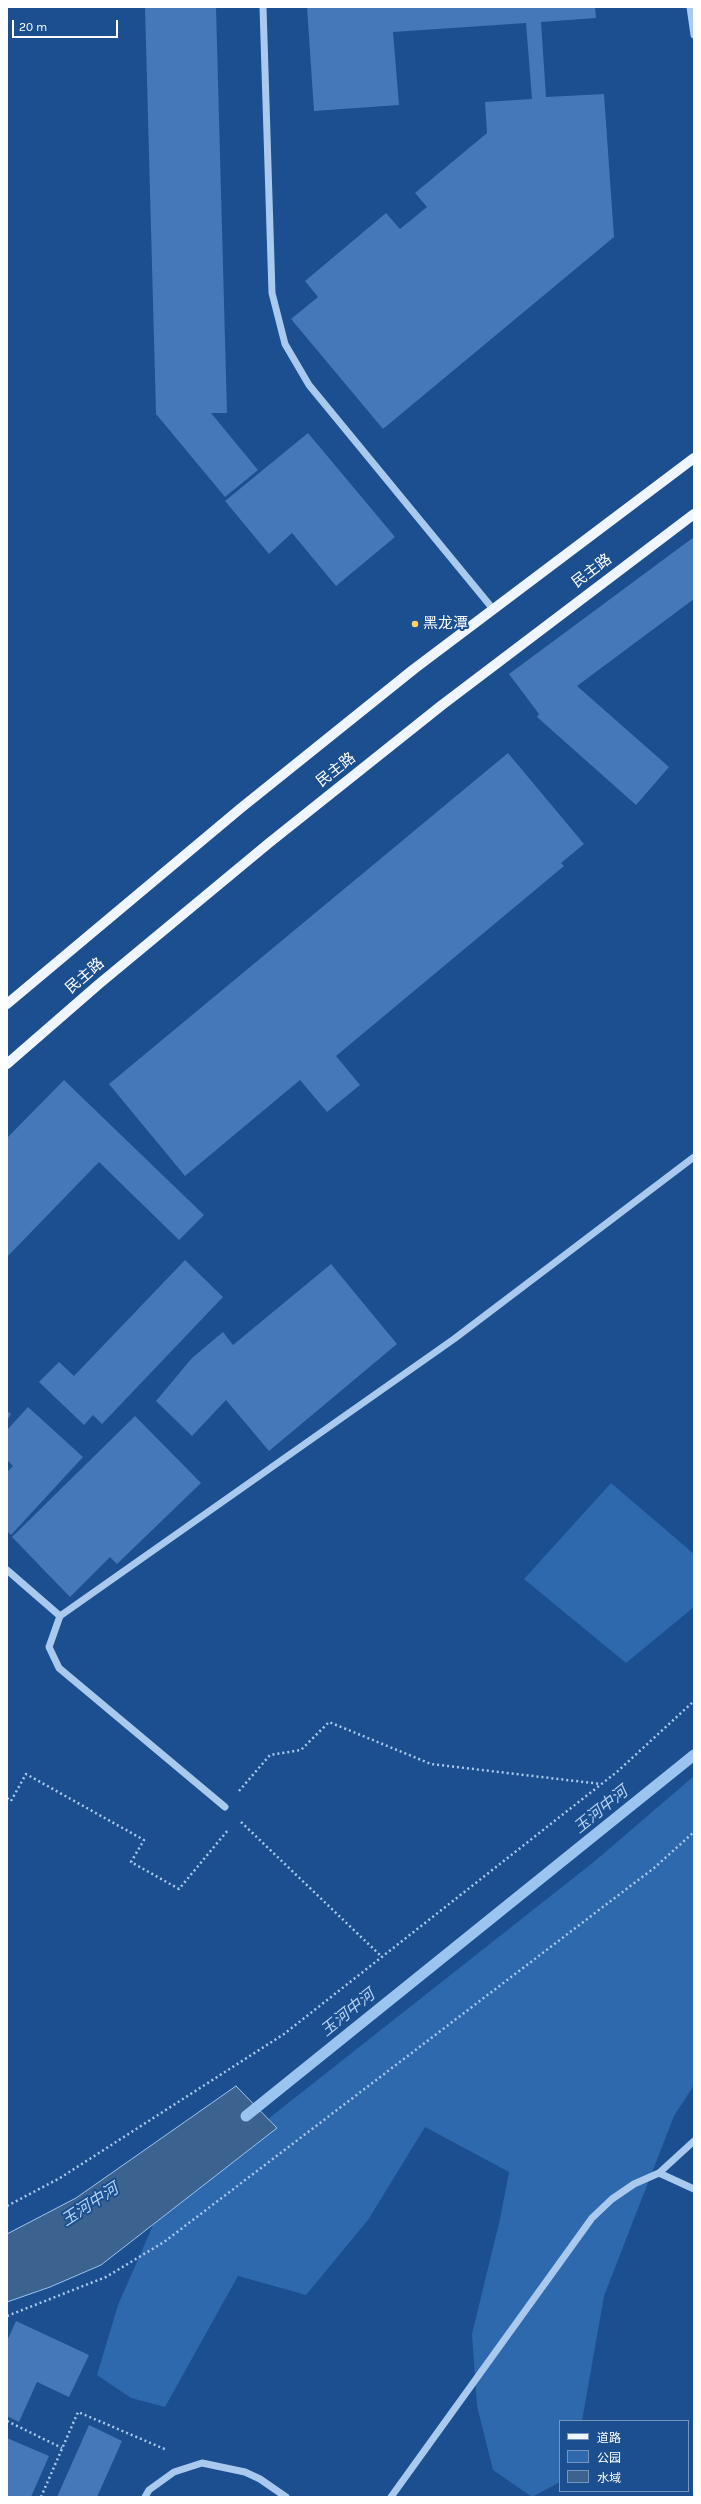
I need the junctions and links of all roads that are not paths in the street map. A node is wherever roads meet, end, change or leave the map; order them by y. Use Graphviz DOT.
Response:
graph roads {
  1 [pos="263,7"];
  2 [pos="690,7"];
  3 [pos="694,34"];
  4 [pos="694,458"];
  5 [pos="694,514"];
  6 [pos="493,609"];
  7 [pos="7,1004"];
  8 [pos="7,1064"];
  9 [pos="694,1156"];
  10 [pos="7,1570"];
  11 [pos="60,1616"];
  12 [pos="225,1807"];
  13 [pos="694,2141"];
  14 [pos="659,2173"];
  15 [pos="694,2189"];
  16 [pos="145,2497"];
  17 [pos="286,2497"];
  18 [pos="391,2497"];
  1 -- 6 [label="street"];
  2 -- 3 [label="street"];
  4 -- 6 [label="main road, 民主路"];
  5 -- 8 [label="main road, 民主路"];
  6 -- 7 [label="main road, 民主路"];
  9 -- 11 [label="street"];
  10 -- 11 [label="street"];
  11 -- 12 [label="street"];
  13 -- 14 [label="street"];
  14 -- 15 [label="street"];
  14 -- 18 [label="street"];
  16 -- 17 [label="street"];
}
